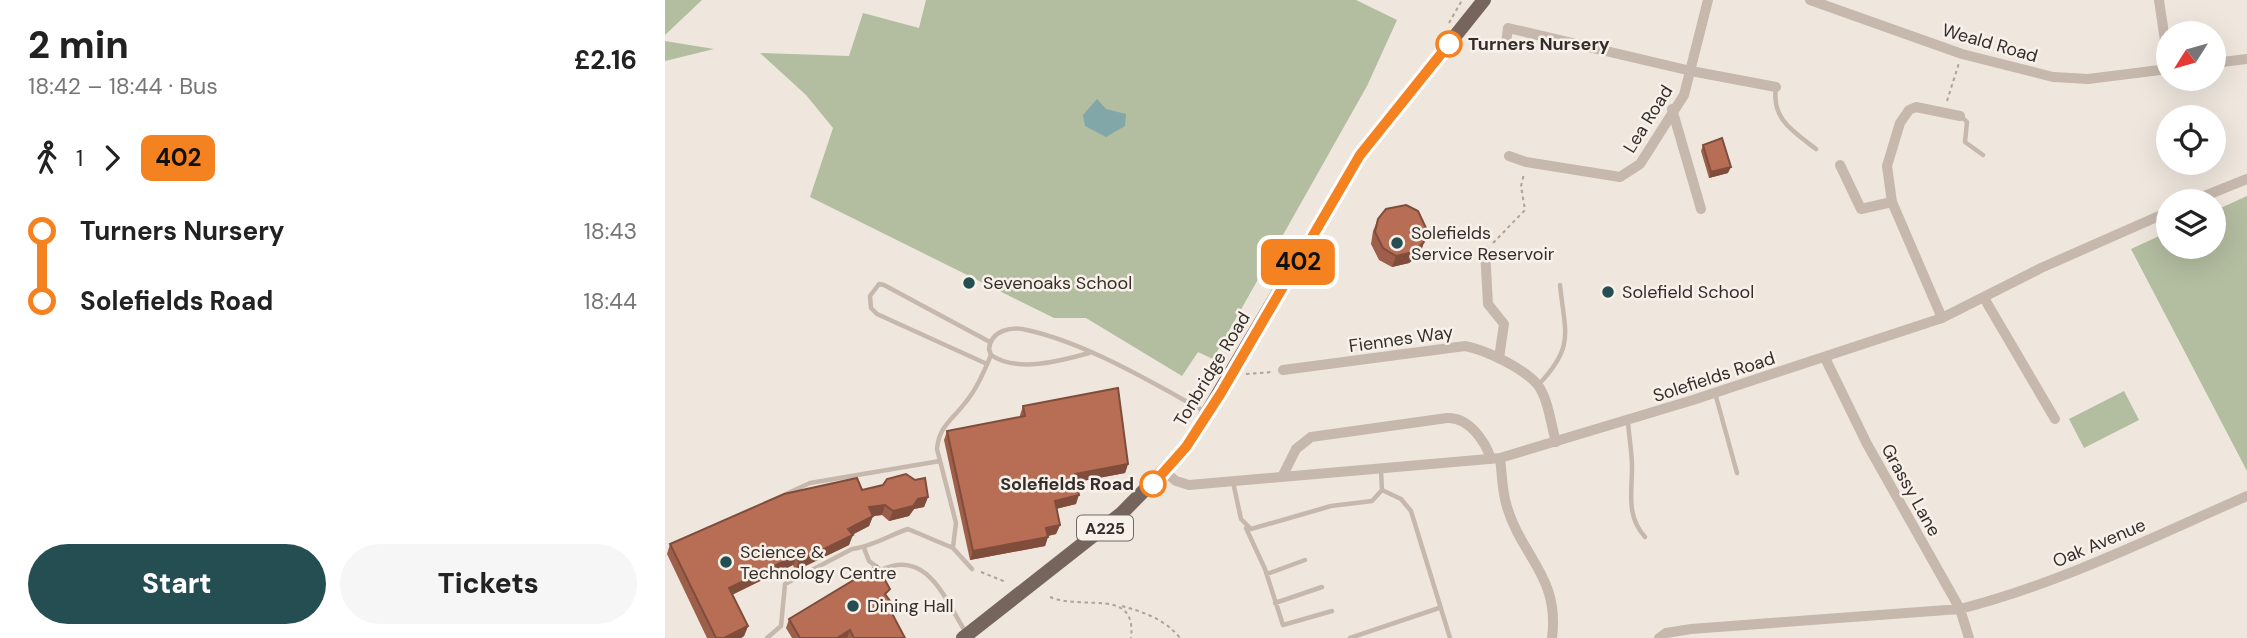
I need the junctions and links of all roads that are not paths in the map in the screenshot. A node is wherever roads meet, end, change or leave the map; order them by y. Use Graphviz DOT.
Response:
graph roads {
  1 [pos="1484,0"];
  2 [pos="1708,0"];
  3 [pos="1810,0"];
  4 [pos="2159,0"];
  5 [pos="2162,21"];
  6 [pos="1506,43"];
  7 [pos="2247,59"];
  8 [pos="2226,62"];
  9 [pos="2156,70"];
  10 [pos="1691,71"];
  11 [pos="1776,87"];
  12 [pos="1672,109"];
  13 [pos="1960,116"];
  14 [pos="1817,149"];
  15 [pos="1983,155"];
  16 [pos="1509,156"];
  17 [pos="1840,165"];
  18 [pos="2247,179"];
  19 [pos="2222,189"];
  20 [pos="1892,202"];
  21 [pos="1701,209"];
  22 [pos="2156,217"];
  23 [pos="1485,251"];
  24 [pos="1560,285"];
  25 [pos="1984,298"];
  26 [pos="1942,318"];
  27 [pos="990,342"];
  28 [pos="1089,354"];
  29 [pos="991,355"];
  30 [pos="1499,358"];
  31 [pos="1825,358"];
  32 [pos="987,364"];
  33 [pos="1283,370"];
  34 [pos="1538,385"];
  35 [pos="1715,393"];
  36 [pos="1208,413"];
  37 [pos="2055,419"];
  38 [pos="1628,421"];
  39 [pos="1556,442"];
  40 [pos="1495,458"];
  41 [pos="940,461"];
  42 [pos="1381,471"];
  43 [pos="1165,472"];
  44 [pos="1737,473"];
  45 [pos="1282,477"];
  46 [pos="1233,482"];
  47 [pos="1382,490"];
  48 [pos="785,495"];
  49 [pos="2247,496"];
  50 [pos="1244,524"];
  51 [pos="1645,537"];
  52 [pos="864,548"];
  53 [pos="953,548"];
  54 [pos="1305,560"];
  55 [pos="972,569"];
  56 [pos="1267,574"];
  57 [pos="1322,587"];
  58 [pos="1275,603"];
  59 [pos="1439,608"];
  60 [pos="1960,609"];
  61 [pos="1332,611"];
  62 [pos="965,636"];
  63 [pos="767,638"];
  64 [pos="1350,638"];
  65 [pos="1450,638"];
  66 [pos="1552,638"];
  67 [pos="1659,638"];
  68 [pos="1969,638"];
  1 -- 36 [label="main road, Tonbridge Road / A225"];
  2 -- 10 [label="street, Lea Road"];
  3 -- 9 [label="street, Weald Road"];
  4 -- 5 [label="street"];
  6 -- 10 [label="street"];
  7 -- 8 [label="street"];
  10 -- 11 [label="street"];
  10 -- 12 [label="street, Lea Road"];
  11 -- 14 [label="lane"];
  12 -- 16 [label="street, Lea Road"];
  12 -- 21 [label="street"];
  13 -- 15 [label="lane"];
  13 -- 20 [label="street"];
  17 -- 20 [label="street"];
  18 -- 19 [label="street"];
  20 -- 26 [label="street"];
  22 -- 25 [label="street, Solefields Road"];
  23 -- 30 [label="street"];
  24 -- 34 [label="lane"];
  25 -- 26 [label="street, Solefields Road"];
  25 -- 37 [label="street"];
  26 -- 31 [label="street, Solefields Road"];
  27 -- 28 [label="lane"];
  27 -- 29 [label="lane"];
  27 -- 32 [label="lane"];
  28 -- 29 [label="lane"];
  28 -- 36 [label="lane"];
  29 -- 32 [label="lane"];
  30 -- 33 [label="street, Fiennes Way"];
  30 -- 34 [label="street, Fiennes Way"];
  31 -- 35 [label="street, Solefields Road"];
  31 -- 60 [label="street, Grassy Lane"];
  32 -- 41 [label="lane"];
  34 -- 39 [label="street"];
  35 -- 38 [label="street, Solefields Road"];
  35 -- 44 [label="lane"];
  36 -- 43 [label="main road, Tonbridge Road / A225"];
  38 -- 39 [label="street, Solefields Road"];
  38 -- 51 [label="lane"];
  39 -- 40 [label="street, Solefields Road"];
  40 -- 42 [label="street, Solefields Road"];
  40 -- 45 [label="street"];
  40 -- 66 [label="street"];
  41 -- 48 [label="lane"];
  41 -- 53 [label="lane"];
  42 -- 45 [label="street, Solefields Road"];
  42 -- 47 [label="lane"];
  43 -- 46 [label="street, Solefields Road"];
  43 -- 62 [label="main road, Tonbridge Road / A225"];
  45 -- 46 [label="street, Solefields Road"];
  46 -- 50 [label="lane"];
  47 -- 50 [label="lane"];
  47 -- 59 [label="lane"];
  49 -- 60 [label="street, Oak Avenue"];
  50 -- 56 [label="lane"];
  52 -- 53 [label="lane"];
  52 -- 62 [label="lane"];
  52 -- 63 [label="lane"];
  53 -- 55 [label="lane"];
  54 -- 56 [label="lane"];
  56 -- 58 [label="lane"];
  57 -- 58 [label="lane"];
  58 -- 61 [label="lane"];
  59 -- 64 [label="lane"];
  59 -- 65 [label="lane"];
  60 -- 67 [label="street, Oak Avenue"];
  60 -- 68 [label="street, Grassy Lane"];
}
